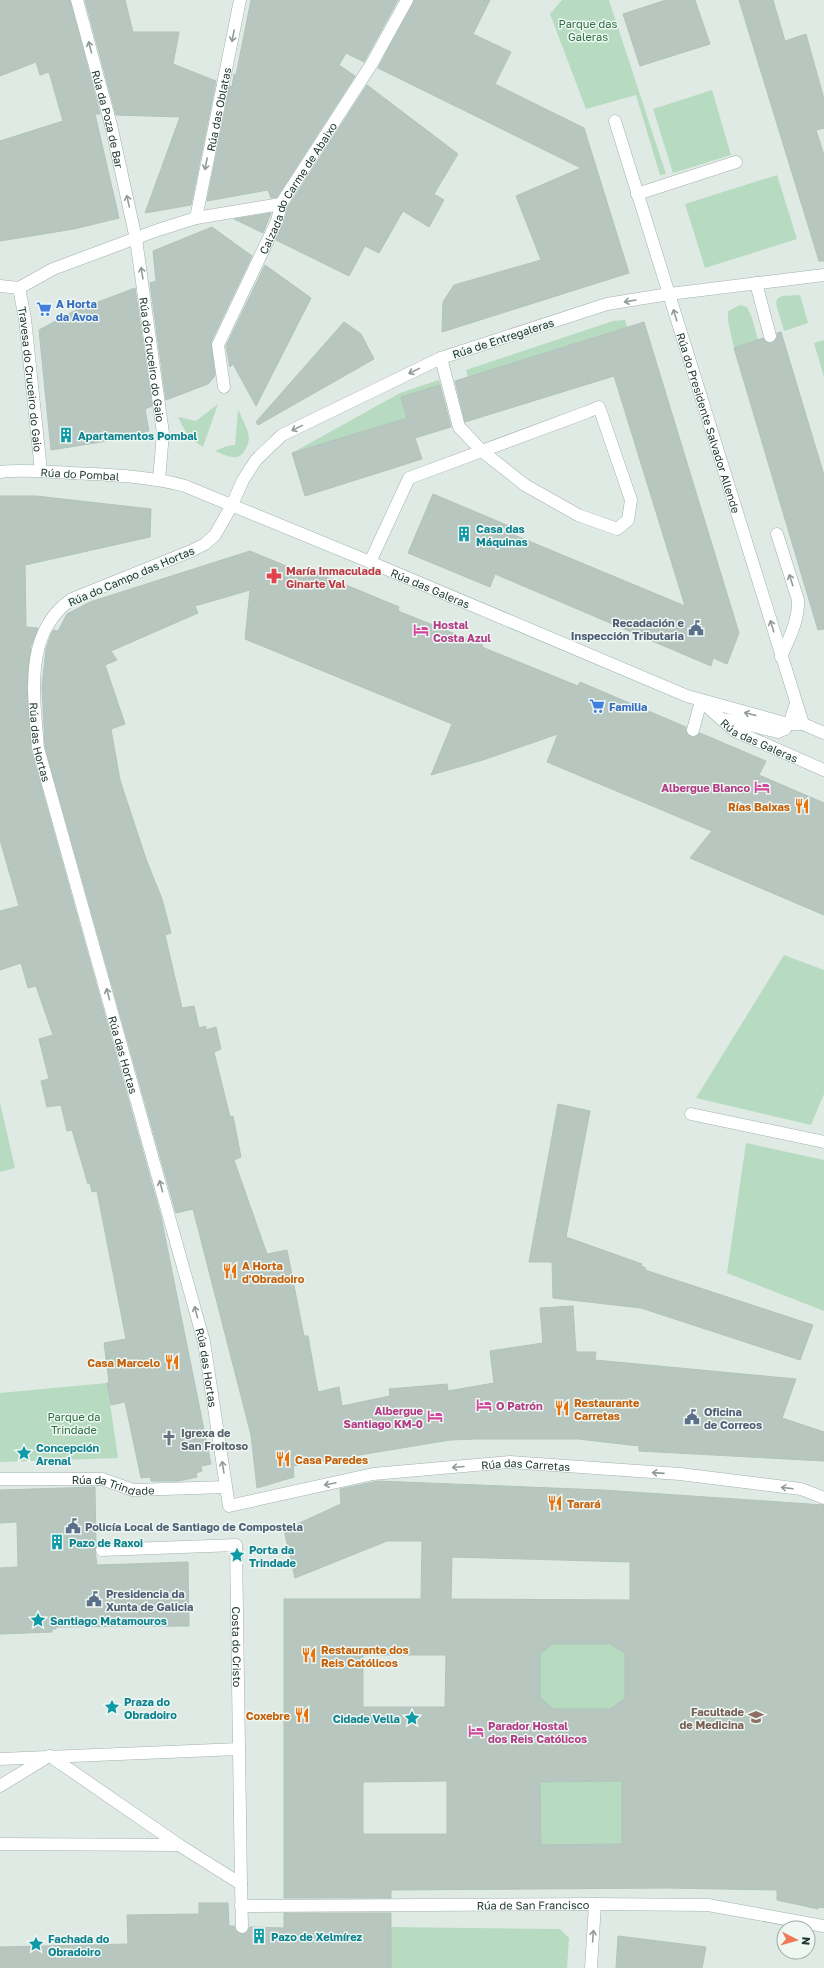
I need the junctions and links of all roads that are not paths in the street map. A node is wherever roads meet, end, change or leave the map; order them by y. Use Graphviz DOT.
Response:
graph roads {
  1 [pos="77,0"];
  2 [pos="240,0"];
  3 [pos="407,0"];
  4 [pos="615,122"];
  5 [pos="736,162"];
  6 [pos="637,194"];
  7 [pos="281,204"];
  8 [pos="196,218"];
  9 [pos="136,239"];
  10 [pos="824,275"];
  11 [pos="756,283"];
  12 [pos="0,286"];
  13 [pos="19,288"];
  14 [pos="669,294"];
  15 [pos="770,336"];
  16 [pos="441,358"];
  17 [pos="224,387"];
  18 [pos="482,451"];
  19 [pos="41,471"];
  20 [pos="0,472"];
  21 [pos="159,480"];
  22 [pos="232,505"];
  23 [pos="220,528"];
  24 [pos="777,534"];
  25 [pos="370,562"];
  26 [pos="59,608"];
  27 [pos="781,657"];
  28 [pos="701,701"];
  29 [pos="796,703"];
  30 [pos="721,720"];
  31 [pos="788,724"];
  32 [pos="803,724"];
  33 [pos="694,730"];
  34 [pos="824,733"];
  35 [pos="824,770"];
  36 [pos="691,1114"];
  37 [pos="824,1142"];
  38 [pos="0,1479"];
  39 [pos="226,1487"];
  40 [pos="824,1498"];
  41 [pos="229,1506"];
  42 [pos="102,1550"];
  43 [pos="239,1749"];
  44 [pos="50,1756"];
  45 [pos="0,1759"];
  46 [pos="0,1786"];
  47 [pos="0,1844"];
  48 [pos="179,1845"];
  49 [pos="240,1884"];
  50 [pos="595,1904"];
  51 [pos="241,1906"];
  52 [pos="824,1926"];
  53 [pos="242,1927"];
  54 [pos="591,1968"];
  9 -- 1 [label="street, Rúa da Poza de Bar, one-way"];
  2 -- 8 [label="street, Rúa das Oblatas, one-way"];
  3 -- 7 [label="street, Calzada do Carme de Abaixo"];
  4 -- 6 [label="street, Rúa do Presidente Salvador Allende"];
  5 -- 6 [label="street"];
  6 -- 14 [label="street, Rúa do Presidente Salvador Allende"];
  7 -- 8 [label="street"];
  7 -- 17 [label="street, Calzada do Carme de Abaixo"];
  8 -- 9 [label="street"];
  9 -- 13 [label="street"];
  21 -- 9 [label="street, Rúa do Cruceiro do Gaio, one-way"];
  10 -- 11 [label="street, Rúa de Entregaleras"];
  11 -- 14 [label="street, Rúa de Entregaleras"];
  11 -- 15 [label="street"];
  12 -- 13 [label="street"];
  13 -- 19 [label="street, Travesa do Cruceiro do Gaio"];
  14 -- 16 [label="street, Rúa de Entregaleras, one-way"];
  27 -- 14 [label="street, Rúa do Presidente Salvador Allende, one-way"];
  16 -- 18 [label="street"];
  16 -- 22 [label="street, Rúa de Entregaleras, one-way"];
  18 -- 18 [label="street"];
  18 -- 25 [label="street"];
  19 -- 20 [label="street, Rúa do Pombal"];
  19 -- 21 [label="street, Rúa do Pombal"];
  21 -- 22 [label="street, Rúa das Galeras"];
  22 -- 23 [label="street, Rúa de Entregaleras"];
  22 -- 25 [label="street, Rúa das Galeras"];
  23 -- 26 [label="street, Rúa do Campo das Hortas"];
  27 -- 24 [label="street, one-way"];
  25 -- 28 [label="street, Rúa das Galeras"];
  39 -- 26 [label="street, Rúa das Hortas, one-way"];
  27 -- 29 [label="street, Rúa do Presidente Salvador Allende"];
  28 -- 30 [label="street, Rúa das Galeras"];
  31 -- 28 [label="street, Rúa das Galeras, one-way"];
  28 -- 33 [label="street"];
  29 -- 31 [label="street"];
  29 -- 32 [label="street, Rúa do Presidente Salvador Allende"];
  30 -- 31 [label="street"];
  30 -- 35 [label="street, Rúa das Galeras"];
  31 -- 32 [label="street, Rúa das Galeras"];
  32 -- 34 [label="street, Rúa das Galeras"];
  36 -- 37 [label="street"];
  38 -- 39 [label="street, Rúa da Trindade"];
  39 -- 41 [label="street, Rúa das Hortas"];
  40 -- 41 [label="street, Rúa das Carretas, one-way"];
  42 -- 43 [label="street, Costa do Cristo"];
  43 -- 44 [label="street"];
  43 -- 49 [label="street, Costa do Cristo"];
  44 -- 45 [label="street"];
  44 -- 46 [label="street"];
  44 -- 48 [label="street"];
  47 -- 48 [label="street"];
  48 -- 49 [label="street"];
  49 -- 51 [label="street, Costa do Cristo"];
  50 -- 51 [label="street, Rúa de San Francisco"];
  50 -- 52 [label="street, Rúa de San Francisco"];
  54 -- 50 [label="street, one-way"];
  51 -- 53 [label="street, Costa do Cristo"];
}
